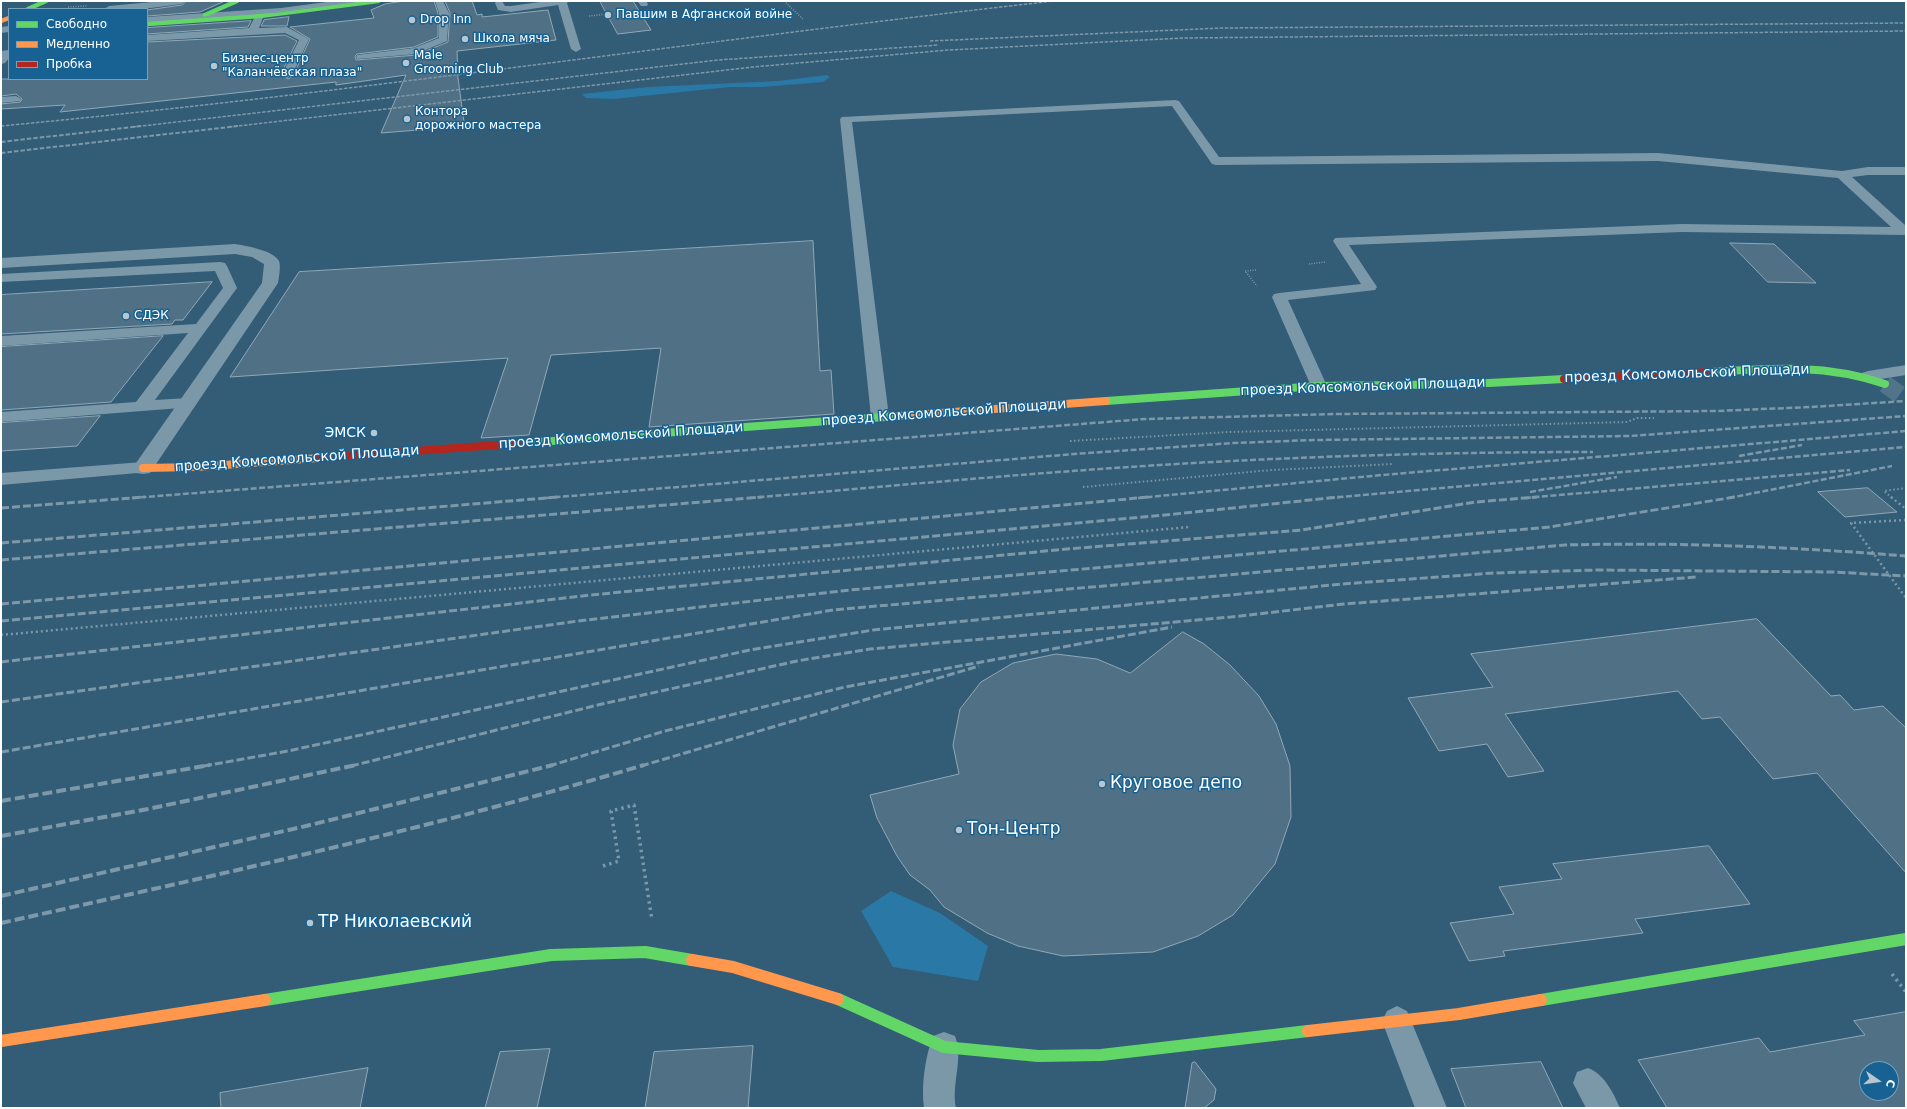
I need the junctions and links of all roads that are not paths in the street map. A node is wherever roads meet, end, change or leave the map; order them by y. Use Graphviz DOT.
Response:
graph roads {
  1 [pos="46,1"];
  2 [pos="182,1"];
  3 [pos="237,1"];
  4 [pos="326,1"];
  5 [pos="354,1"];
  6 [pos="378,1"];
  7 [pos="439,1"];
  8 [pos="489,1"];
  9 [pos="516,1"];
  10 [pos="564,2"];
  11 [pos="499,3"];
  12 [pos="30,8"];
  13 [pos="124,8"];
  14 [pos="210,13"];
  15 [pos="148,16"];
  16 [pos="260,16"];
  17 [pos="201,17"];
  18 [pos="148,20"];
  19 [pos="191,21"];
  20 [pos="148,24"];
  21 [pos="253,31"];
  22 [pos="148,38"];
  23 [pos="576,48"];
  24 [pos="1,54"];
  25 [pos="361,57"];
  26 [pos="1,61"];
  27 [pos="287,75"];
  28 [pos="16,99"];
  29 [pos="1,100"];
  30 [pos="1906,171"];
  31 [pos="1842,175"];
  32 [pos="1905,231"];
  33 [pos="1,263"];
  34 [pos="1,278"];
  35 [pos="199,328"];
  36 [pos="1,341"];
  37 [pos="1906,370"];
  38 [pos="1868,376"];
  39 [pos="1885,384"];
  40 [pos="1319,386"];
  41 [pos="188,403"];
  42 [pos="142,406"];
  43 [pos="1,417"];
  44 [pos="880,417"];
  45 [pos="143,468"];
  46 [pos="1,479"];
  47 [pos="1906,940"];
  48 [pos="1397,1022"];
  49 [pos="1,1041"];
  50 [pos="944,1047"];
  51 [pos="1588,1083"];
  52 [pos="940,1108"];
  53 [pos="1431,1108"];
  54 [pos="1604,1108"];
  1 -- 12 [label="street"];
  2 -- 13 [label="lane"];
  3 -- 14 [label="street"];
  4 -- 14 [label="street"];
  5 -- 17 [label="lane"];
  6 -- 16 [label="street"];
  7 -- 25 [label="lane"];
  8 -- 11 [label="lane"];
  9 -- 11 [label="lane"];
  10 -- 11 [label="lane"];
  10 -- 23 [label="lane"];
  14 -- 15 [label="street"];
  14 -- 17 [label="street"];
  16 -- 19 [label="street"];
  16 -- 21 [label="lane"];
  17 -- 18 [label="lane"];
  17 -- 19 [label="street"];
  19 -- 20 [label="street"];
  21 -- 22 [label="lane"];
  21 -- 27 [label="lane"];
  24 -- 26 [label="lane"];
  28 -- 29 [label="lane"];
  30 -- 31 [label="lane"];
  31 -- 32 [label="lane"];
  31 -- 44 [label="lane"];
  32 -- 40 [label="lane"];
  33 -- 41 [label="street"];
  34 -- 35 [label="lane"];
  35 -- 36 [label="lane"];
  35 -- 42 [label="lane"];
  37 -- 38 [label="lane"];
  38 -- 39 [label="street, проезд Комсомольской Площади"];
  38 -- 40 [label="street, проезд Комсомольской Площади"];
  40 -- 44 [label="street, проезд Комсомольской Площади"];
  41 -- 42 [label="lane"];
  41 -- 45 [label="street"];
  42 -- 43 [label="lane"];
  44 -- 45 [label="street, проезд Комсомольской Площади"];
  45 -- 46 [label="lane, проезд Комсомольской Площади"];
  47 -- 48 [label="street"];
  48 -- 50 [label="street"];
  48 -- 53 [label="lane"];
  49 -- 50 [label="street"];
  50 -- 52 [label="lane"];
  51 -- 54 [label="lane"];
}
